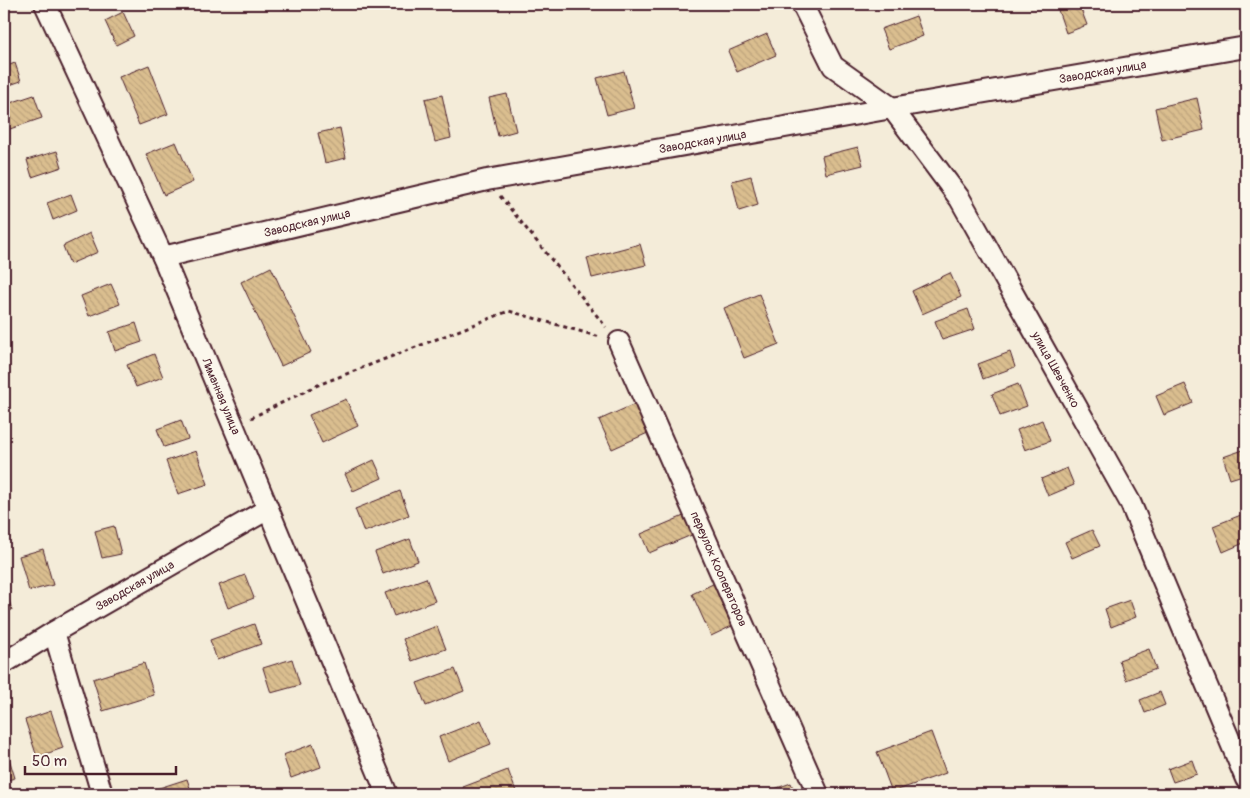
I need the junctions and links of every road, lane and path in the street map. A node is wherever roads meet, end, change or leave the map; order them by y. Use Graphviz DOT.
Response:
graph roads {
  1 [pos="46,4"];
  2 [pos="802,4"];
  3 [pos="1246,47"];
  4 [pos="892,108"];
  5 [pos="487,180"];
  6 [pos="163,256"];
  7 [pos="618,342"];
  8 [pos="234,427"];
  9 [pos="268,510"];
  10 [pos="54,632"];
  11 [pos="4,663"];
  12 [pos="1246,779"];
  13 [pos="102,794"];
  14 [pos="387,794"];
  15 [pos="818,794"];
  1 -- 6 [label="street, Лиманная улица"];
  2 -- 4 [label="street, улица Шевченко"];
  3 -- 4 [label="street, Заводская улица"];
  4 -- 5 [label="street, Заводская улица"];
  4 -- 12 [label="street, улица Шевченко"];
  5 -- 6 [label="street, Заводская улица"];
  5 -- 7 [label="path"];
  6 -- 8 [label="street, Лиманная улица"];
  7 -- 8 [label="path"];
  7 -- 15 [label="street, переулок Кооператоров"];
  8 -- 9 [label="street, Лиманная улица"];
  9 -- 10 [label="street, Заводская улица"];
  9 -- 14 [label="street, Лиманная улица"];
  10 -- 11 [label="street, Заводская улица"];
  10 -- 13 [label="street"];
}
